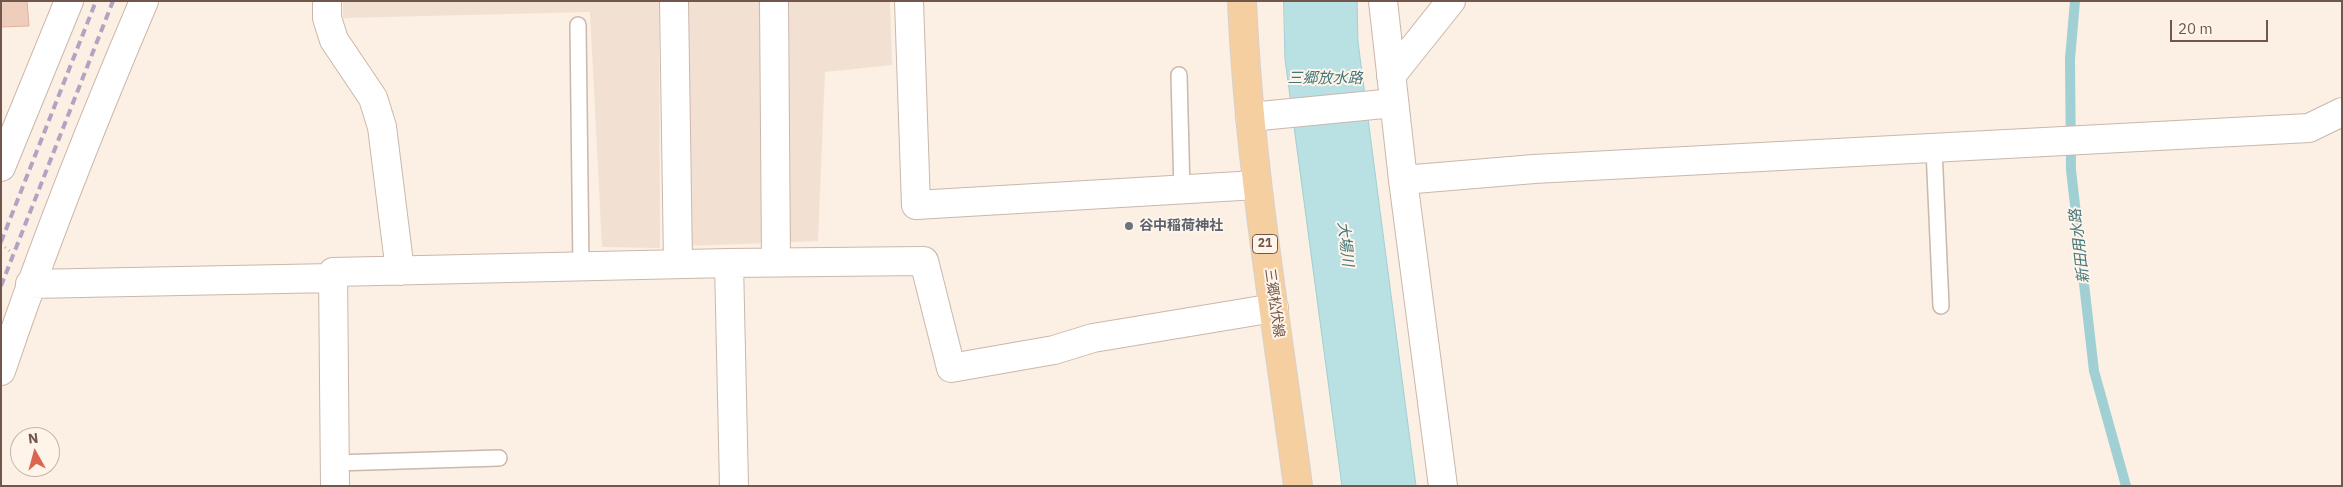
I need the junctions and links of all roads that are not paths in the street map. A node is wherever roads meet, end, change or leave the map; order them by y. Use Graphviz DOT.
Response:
graph roads {
  1 [pos="69,1"];
  2 [pos="144,1"];
  3 [pos="327,1"];
  4 [pos="674,1"];
  5 [pos="774,1"];
  6 [pos="909,1"];
  7 [pos="1242,1"];
  8 [pos="1383,1"];
  9 [pos="1451,1"];
  10 [pos="578,25"];
  11 [pos="1180,75"];
  12 [pos="1391,76"];
  13 [pos="1386,104"];
  14 [pos="2342,112"];
  15 [pos="1250,117"];
  16 [pos="1934,149"];
  17 [pos="1,167"];
  18 [pos="1403,180"];
  19 [pos="1257,185"];
  20 [pos="1182,191"];
  21 [pos="776,262"];
  22 [pos="729,263"];
  23 [pos="678,264"];
  24 [pos="581,268"];
  25 [pos="400,271"];
  26 [pos="333,278"];
  27 [pos="30,284"];
  28 [pos="1941,306"];
  29 [pos="1274,308"];
  30 [pos="1,371"];
  31 [pos="499,458"];
  32 [pos="335,474"];
  33 [pos="734,486"];
  34 [pos="1298,486"];
  35 [pos="1443,486"];
  1 -- 17 [label="street"];
  2 -- 27 [label="street"];
  3 -- 25 [label="street"];
  4 -- 23 [label="street"];
  5 -- 21 [label="street"];
  6 -- 20 [label="street"];
  7 -- 15 [label="main road, 三郷松伏線 / 21"];
  8 -- 12 [label="street"];
  9 -- 12 [label="street"];
  10 -- 24 [label="lane"];
  11 -- 20 [label="lane"];
  12 -- 13 [label="street"];
  13 -- 15 [label="street"];
  13 -- 18 [label="street"];
  14 -- 16 [label="street"];
  15 -- 19 [label="main road, 三郷松伏線 / 21"];
  16 -- 18 [label="street"];
  16 -- 28 [label="lane"];
  18 -- 35 [label="street"];
  19 -- 20 [label="street"];
  19 -- 29 [label="main road, 三郷松伏線 / 21"];
  21 -- 22 [label="street"];
  21 -- 29 [label="street"];
  22 -- 23 [label="street"];
  22 -- 33 [label="street"];
  23 -- 24 [label="street"];
  24 -- 25 [label="street"];
  25 -- 26 [label="street"];
  26 -- 27 [label="street"];
  26 -- 32 [label="street"];
  27 -- 30 [label="street"];
  29 -- 34 [label="main road, 三郷松伏線 / 21"];
  31 -- 32 [label="lane"];
}
